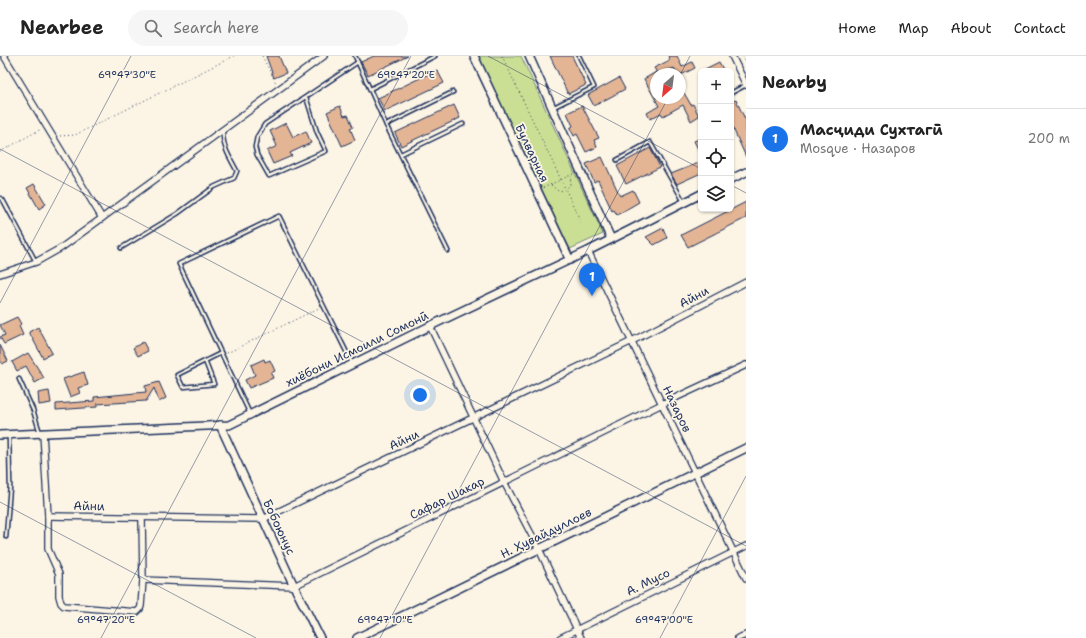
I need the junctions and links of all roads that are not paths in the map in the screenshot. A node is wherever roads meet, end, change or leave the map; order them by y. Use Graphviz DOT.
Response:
graph roads {
  1 [pos="4,56"];
  2 [pos="324,56"];
  3 [pos="355,56"];
  4 [pos="434,56"];
  5 [pos="474,56"];
  6 [pos="579,56"];
  7 [pos="732,56"];
  8 [pos="530,57"];
  9 [pos="358,62"];
  10 [pos="746,85"];
  11 [pos="370,89"];
  12 [pos="734,91"];
  13 [pos="453,92"];
  14 [pos="306,97"];
  15 [pos="552,108"];
  16 [pos="463,124"];
  17 [pos="386,125"];
  18 [pos="224,129"];
  19 [pos="400,154"];
  20 [pos="616,160"];
  21 [pos="746,172"];
  22 [pos="734,178"];
  23 [pos="0,195"];
  24 [pos="698,196"];
  25 [pos="1,199"];
  26 [pos="684,203"];
  27 [pos="102,218"];
  28 [pos="611,239"];
  29 [pos="121,248"];
  30 [pos="448,251"];
  31 [pos="588,251"];
  32 [pos="570,260"];
  33 [pos="36,262"];
  34 [pos="0,274"];
  35 [pos="746,282"];
  36 [pos="430,326"];
  37 [pos="632,341"];
  38 [pos="222,355"];
  39 [pos="205,361"];
  40 [pos="352,364"];
  41 [pos="746,365"];
  42 [pos="19,379"];
  43 [pos="662,404"];
  44 [pos="250,414"];
  45 [pos="474,419"];
  46 [pos="220,425"];
  47 [pos="42,434"];
  48 [pos="0,435"];
  49 [pos="9,435"];
  50 [pos="746,448"];
  51 [pos="695,472"];
  52 [pos="504,482"];
  53 [pos="48,516"];
  54 [pos="142,518"];
  55 [pos="263,519"];
  56 [pos="6,537"];
  57 [pos="746,546"];
  58 [pos="539,549"];
  59 [pos="734,552"];
  60 [pos="746,578"];
  61 [pos="143,580"];
  62 [pos="294,586"];
  63 [pos="577,630"];
  64 [pos="746,635"];
  65 [pos="320,638"];
  66 [pos="357,638"];
  67 [pos="560,638"];
  68 [pos="581,638"];
  69 [pos="738,638"];
  1 -- 27 [label="street"];
  2 -- 18 [label="street"];
  3 -- 9 [label="lane"];
  4 -- 11 [label="lane"];
  5 -- 32 [label="street, Булварная"];
  6 -- 15 [label="lane"];
  7 -- 10 [label="street"];
  8 -- 15 [label="street"];
  9 -- 11 [label="lane"];
  9 -- 14 [label="lane"];
  10 -- 12 [label="lane"];
  11 -- 17 [label="lane"];
  13 -- 17 [label="lane"];
  14 -- 14 [label="lane"];
  15 -- 28 [label="street"];
  16 -- 19 [label="lane"];
  17 -- 19 [label="lane"];
  18 -- 27 [label="street"];
  18 -- 29 [label="lane"];
  19 -- 30 [label="lane"];
  20 -- 26 [label="lane"];
  21 -- 22 [label="street"];
  23 -- 25 [label="lane"];
  24 -- 26 [label="street, хиёбони Исмоили Сомонӣ"];
  25 -- 33 [label="lane"];
  26 -- 28 [label="street, хиёбони Исмоили Сомонӣ"];
  27 -- 33 [label="street"];
  28 -- 31 [label="street, хиёбони Исмоили Сомонӣ"];
  31 -- 32 [label="street, хиёбони Исмоили Сомонӣ"];
  31 -- 37 [label="street, Назаров"];
  32 -- 36 [label="street, хиёбони Исмоили Сомонӣ"];
  33 -- 34 [label="street"];
  35 -- 37 [label="street, Айни"];
  36 -- 40 [label="street, хиёбони Исмоили Сомонӣ"];
  36 -- 45 [label="street"];
  37 -- 43 [label="street, Назаров"];
  37 -- 45 [label="street, Айни"];
  38 -- 39 [label="lane"];
  38 -- 40 [label="lane"];
  38 -- 44 [label="lane"];
  39 -- 39 [label="lane"];
  40 -- 44 [label="street, хиёбони Исмоили Сомонӣ"];
  41 -- 43 [label="street, Сафар Шакар"];
  42 -- 47 [label="lane"];
  43 -- 51 [label="street, Назаров"];
  43 -- 52 [label="street, Сафар Шакар"];
  44 -- 46 [label="street, хиёбони Исмоили Сомонӣ"];
  45 -- 52 [label="street"];
  45 -- 55 [label="street, Айни"];
  46 -- 47 [label="street, хиёбони Исмоили Сомонӣ"];
  46 -- 55 [label="street, Бобоюнус"];
  47 -- 49 [label="street, хиёбони Исмоили Сомонӣ"];
  47 -- 53 [label="street"];
  48 -- 49 [label="street, хиёбони Исмоили Сомонӣ"];
  49 -- 56 [label="lane"];
  50 -- 51 [label="street, Н. Ҳувайдуллоев"];
  51 -- 58 [label="street, Н. Ҳувайдуллоев"];
  51 -- 59 [label="street, Назаров"];
  52 -- 58 [label="street"];
  52 -- 62 [label="street, Сафар Шакар"];
  53 -- 54 [label="street, Айни"];
  53 -- 61 [label="street"];
  54 -- 55 [label="street, Айни"];
  54 -- 61 [label="street"];
  55 -- 62 [label="street, Бобоюнус"];
  57 -- 59 [label="street, А. Мусо"];
  58 -- 63 [label="street"];
  58 -- 66 [label="street, Н. Ҳувайдуллоев"];
  59 -- 60 [label="street, Назаров"];
  59 -- 63 [label="street, А. Мусо"];
  61 -- 62 [label="street, Сафар Шакар"];
  62 -- 65 [label="street, Бобоюнус"];
  63 -- 67 [label="street, А. Мусо"];
  63 -- 68 [label="street"];
  64 -- 69 [label="street"];
}
